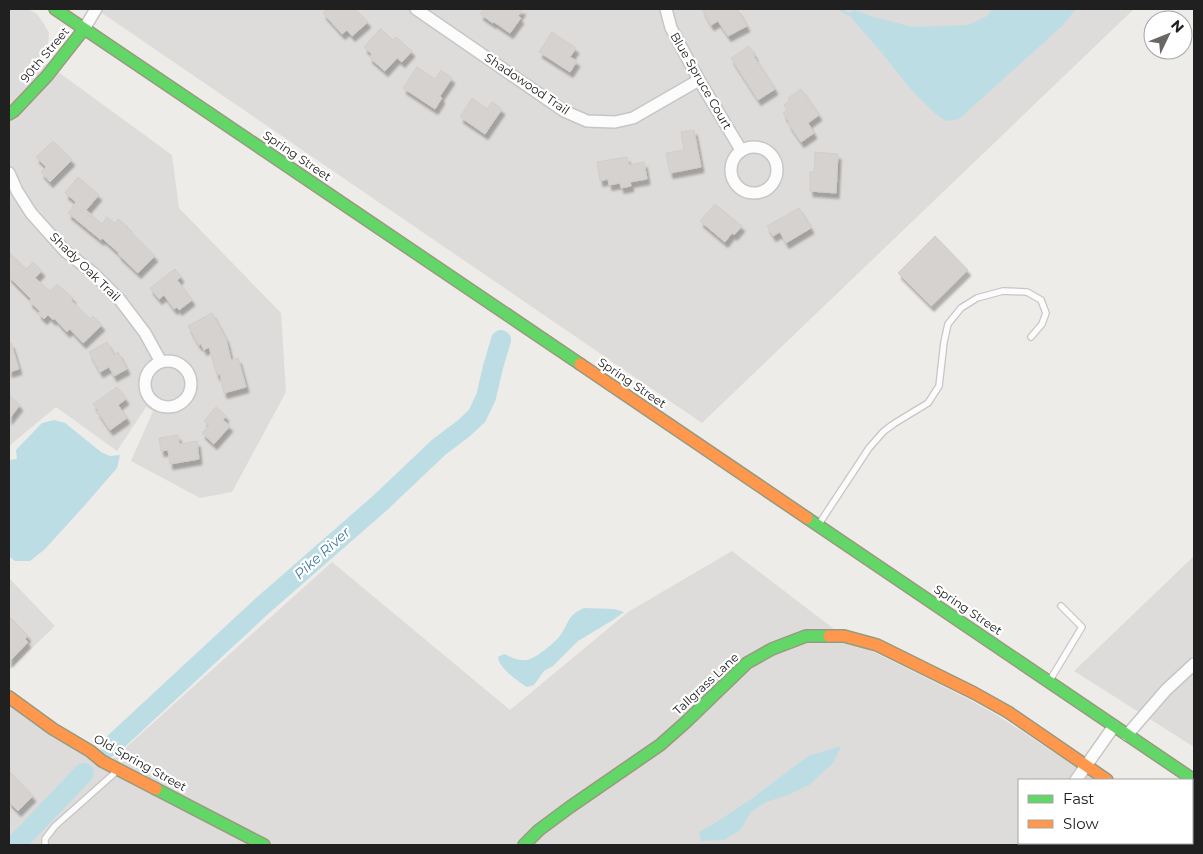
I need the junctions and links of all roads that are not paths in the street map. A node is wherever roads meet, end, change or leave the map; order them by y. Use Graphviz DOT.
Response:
graph roads {
  1 [pos="55,9"];
  2 [pos="96,9"];
  3 [pos="416,9"];
  4 [pos="666,9"];
  5 [pos="84,28"];
  6 [pos="699,80"];
  7 [pos="9,114"];
  8 [pos="742,150"];
  9 [pos="9,173"];
  10 [pos="1031,337"];
  11 [pos="161,362"];
  12 [pos="818,526"];
  13 [pos="1061,606"];
  14 [pos="1194,664"];
  15 [pos="1048,682"];
  16 [pos="9,697"];
  17 [pos="1114,726"];
  18 [pos="1127,735"];
  19 [pos="1086,766"];
  20 [pos="119,769"];
  21 [pos="1077,779"];
  22 [pos="1106,779"];
  23 [pos="1193,779"];
  24 [pos="45,845"];
  25 [pos="264,845"];
  26 [pos="524,845"];
  1 -- 5 [label="main road, Spring Street"];
  2 -- 5 [label="street, 90th Street"];
  3 -- 6 [label="street, Shadowood Trail"];
  4 -- 6 [label="street, Blue Spruce Court"];
  5 -- 7 [label="main road, 90th Street"];
  5 -- 12 [label="main road, Spring Street"];
  6 -- 8 [label="street, Blue Spruce Court"];
  8 -- 8 [label="street"];
  9 -- 11 [label="street, Shady Oak Trail"];
  10 -- 12 [label="lane"];
  11 -- 11 [label="street"];
  12 -- 15 [label="main road, Spring Street"];
  13 -- 15 [label="lane"];
  14 -- 18 [label="street"];
  15 -- 17 [label="main road, Spring Street"];
  16 -- 20 [label="main road, Old Spring Street"];
  17 -- 18 [label="main road, Spring Street"];
  17 -- 19 [label="street"];
  18 -- 23 [label="main road, Spring Street"];
  19 -- 21 [label="street"];
  19 -- 22 [label="main road, Tallgrass Lane"];
  19 -- 26 [label="main road, Tallgrass Lane"];
  20 -- 24 [label="lane"];
  20 -- 25 [label="main road, Old Spring Street"];
}
